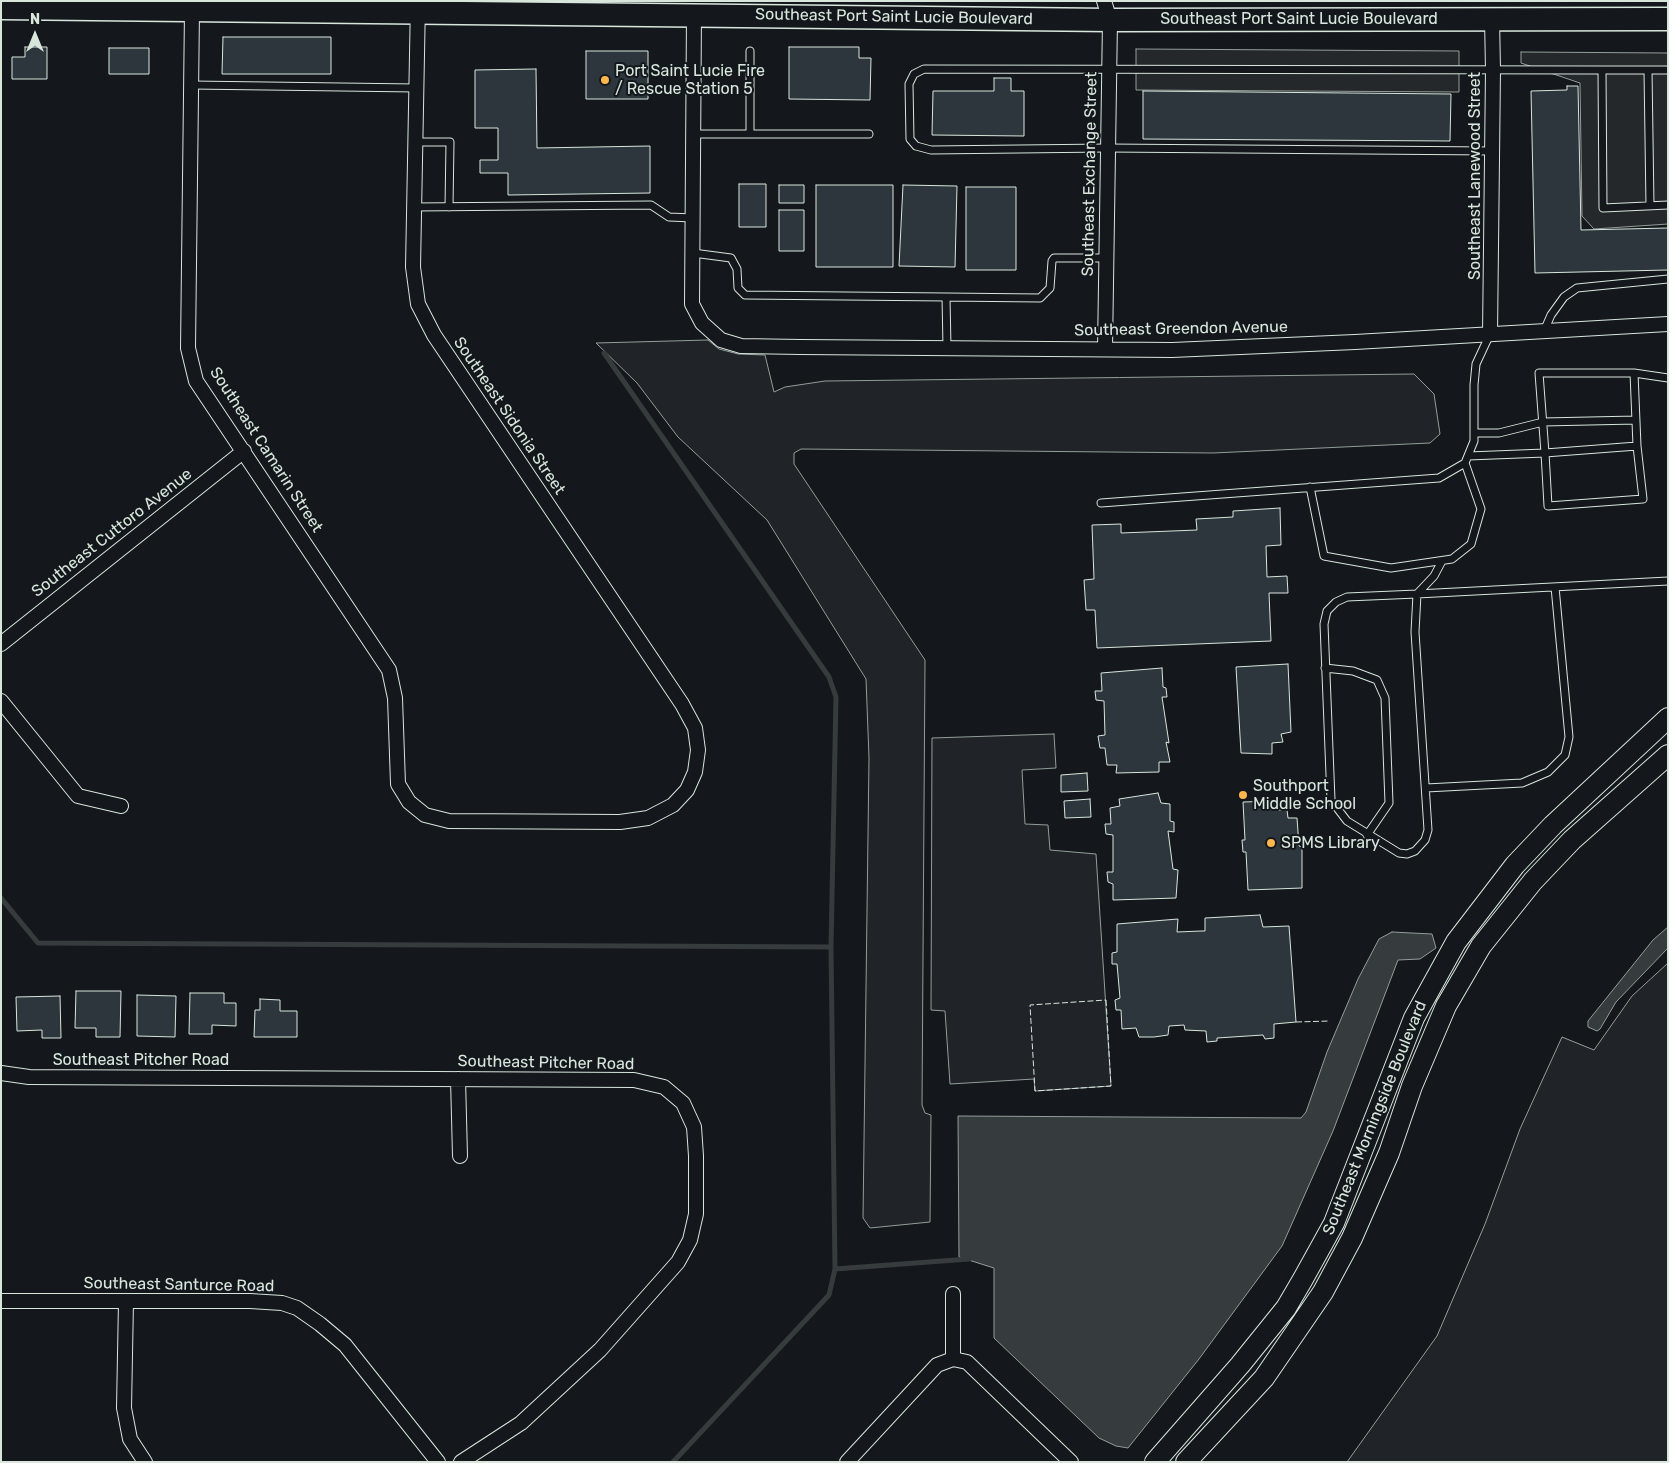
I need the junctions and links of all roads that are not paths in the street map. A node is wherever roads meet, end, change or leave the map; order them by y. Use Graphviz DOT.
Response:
graph roads {
  1 [pos="418,6"];
  2 [pos="1,8"];
  3 [pos="192,10"];
  4 [pos="1107,10"];
  5 [pos="694,14"];
  6 [pos="1492,18"];
  7 [pos="1668,19"];
  8 [pos="750,51"];
  9 [pos="1108,68"];
  10 [pos="1493,70"];
  11 [pos="1602,70"];
  12 [pos="1648,70"];
  13 [pos="1668,70"];
  14 [pos="191,85"];
  15 [pos="416,88"];
  16 [pos="694,134"];
  17 [pos="750,134"];
  18 [pos="869,134"];
  19 [pos="415,142"];
  20 [pos="1107,148"];
  21 [pos="1492,151"];
  22 [pos="1668,205"];
  23 [pos="1650,206"];
  24 [pos="414,207"];
  25 [pos="449,207"];
  26 [pos="693,218"];
  27 [pos="693,254"];
  28 [pos="1106,258"];
  29 [pos="1668,279"];
  30 [pos="946,297"];
  31 [pos="1668,324"];
  32 [pos="1544,331"];
  33 [pos="1490,334"];
  34 [pos="947,348"];
  35 [pos="1105,349"];
  36 [pos="1634,373"];
  37 [pos="1668,378"];
  38 [pos="1636,420"];
  39 [pos="1543,422"];
  40 [pos="1474,433"];
  41 [pos="1637,446"];
  42 [pos="244,451"];
  43 [pos="1545,453"];
  44 [pos="1468,456"];
  45 [pos="1465,464"];
  46 [pos="1310,487"];
  47 [pos="1101,503"];
  48 [pos="1442,561"];
  49 [pos="1668,581"];
  50 [pos="1555,587"];
  51 [pos="1418,594"];
  52 [pos="1,644"];
  53 [pos="1325,668"];
  54 [pos="1,701"];
  55 [pos="1668,718"];
  56 [pos="1668,755"];
  57 [pos="1426,788"];
  58 [pos="121,806"];
  59 [pos="425,814"];
  60 [pos="1553,825"];
  61 [pos="1367,835"];
  62 [pos="1572,840"];
  63 [pos="1404,1040"];
  64 [pos="1428,1048"];
  65 [pos="1,1073"];
  66 [pos="458,1079"];
  67 [pos="460,1156"];
  68 [pos="1303,1279"];
  69 [pos="1322,1292"];
  70 [pos="953,1294"];
  71 [pos="1,1301"];
  72 [pos="126,1301"];
  73 [pos="954,1359"];
  74 [pos="145,1462"];
  75 [pos="438,1462"];
  76 [pos="461,1462"];
  77 [pos="847,1462"];
  78 [pos="1071,1462"];
  79 [pos="1155,1462"];
  80 [pos="1186,1462"];
  1 -- 3 [label="main road, Southeast Port Saint Lucie Boulevard"];
  1 -- 5 [label="main road, Southeast Port Saint Lucie Boulevard"];
  1 -- 15 [label="street, Southeast Sidonia Street"];
  2 -- 3 [label="main road, Southeast Port Saint Lucie Boulevard"];
  3 -- 14 [label="street, Southeast Camarin Street"];
  4 -- 5 [label="main road, Southeast Port Saint Lucie Boulevard"];
  4 -- 6 [label="main road, Southeast Port Saint Lucie Boulevard"];
  4 -- 9 [label="street, Southeast Exchange Street"];
  5 -- 16 [label="street"];
  6 -- 7 [label="main road, Southeast Port Saint Lucie Boulevard"];
  6 -- 10 [label="street, Southeast Lanewood Street"];
  8 -- 17 [label="lane"];
  9 -- 10 [label="lane"];
  9 -- 20 [label="street, Southeast Exchange Street"];
  9 -- 20 [label="lane"];
  10 -- 11 [label="lane"];
  10 -- 21 [label="street, Southeast Lanewood Street"];
  11 -- 12 [label="lane"];
  11 -- 23 [label="lane"];
  12 -- 13 [label="lane"];
  12 -- 23 [label="lane"];
  14 -- 15 [label="lane"];
  14 -- 42 [label="street, Southeast Camarin Street"];
  15 -- 19 [label="street, Southeast Sidonia Street"];
  16 -- 17 [label="lane"];
  16 -- 26 [label="street"];
  17 -- 18 [label="lane"];
  19 -- 24 [label="street, Southeast Sidonia Street"];
  19 -- 25 [label="lane"];
  20 -- 21 [label="lane"];
  20 -- 28 [label="street, Southeast Exchange Street"];
  21 -- 33 [label="street, Southeast Lanewood Street"];
  22 -- 23 [label="lane"];
  24 -- 25 [label="lane"];
  24 -- 59 [label="street, Southeast Sidonia Street"];
  25 -- 26 [label="lane"];
  26 -- 27 [label="street"];
  27 -- 30 [label="lane"];
  27 -- 34 [label="street, Southeast Greendon Avenue"];
  28 -- 30 [label="lane"];
  28 -- 35 [label="street, Southeast Exchange Street"];
  29 -- 32 [label="lane"];
  30 -- 34 [label="lane"];
  31 -- 32 [label="street, Southeast Greendon Avenue"];
  32 -- 33 [label="street, Southeast Greendon Avenue"];
  33 -- 35 [label="street, Southeast Greendon Avenue"];
  33 -- 40 [label="lane"];
  34 -- 35 [label="street, Southeast Greendon Avenue"];
  36 -- 37 [label="lane"];
  36 -- 38 [label="lane"];
  36 -- 39 [label="lane"];
  38 -- 39 [label="lane"];
  38 -- 41 [label="lane"];
  39 -- 40 [label="lane"];
  39 -- 43 [label="lane"];
  40 -- 44 [label="lane"];
  41 -- 43 [label="lane"];
  41 -- 43 [label="lane"];
  42 -- 52 [label="street, Southeast Cuttoro Avenue"];
  42 -- 59 [label="street, Southeast Camarin Street"];
  43 -- 44 [label="lane"];
  44 -- 45 [label="lane"];
  45 -- 46 [label="lane"];
  45 -- 48 [label="lane"];
  46 -- 47 [label="lane"];
  46 -- 48 [label="lane"];
  48 -- 51 [label="lane"];
  49 -- 50 [label="lane"];
  50 -- 51 [label="lane"];
  50 -- 57 [label="lane"];
  51 -- 53 [label="lane"];
  51 -- 57 [label="lane"];
  53 -- 61 [label="lane"];
  53 -- 61 [label="lane"];
  54 -- 58 [label="street"];
  55 -- 60 [label="street, Southeast Morningside Boulevard"];
  56 -- 62 [label="street, Southeast Morningside Boulevard"];
  57 -- 61 [label="lane"];
  60 -- 62 [label="street"];
  60 -- 63 [label="street, Southeast Morningside Boulevard"];
  62 -- 64 [label="street, Southeast Morningside Boulevard"];
  63 -- 64 [label="street"];
  63 -- 68 [label="street, Southeast Morningside Boulevard"];
  64 -- 69 [label="street, Southeast Morningside Boulevard"];
  65 -- 66 [label="street, Southeast Pitcher Road"];
  66 -- 67 [label="street"];
  66 -- 76 [label="street, Southeast Pitcher Road"];
  68 -- 69 [label="street"];
  68 -- 79 [label="street, Southeast Morningside Boulevard"];
  69 -- 80 [label="street, Southeast Morningside Boulevard"];
  70 -- 73 [label="street"];
  71 -- 72 [label="street, Southeast Santurce Road"];
  72 -- 74 [label="street"];
  72 -- 75 [label="street, Southeast Santurce Road"];
  73 -- 77 [label="street"];
  73 -- 78 [label="street"];
}
